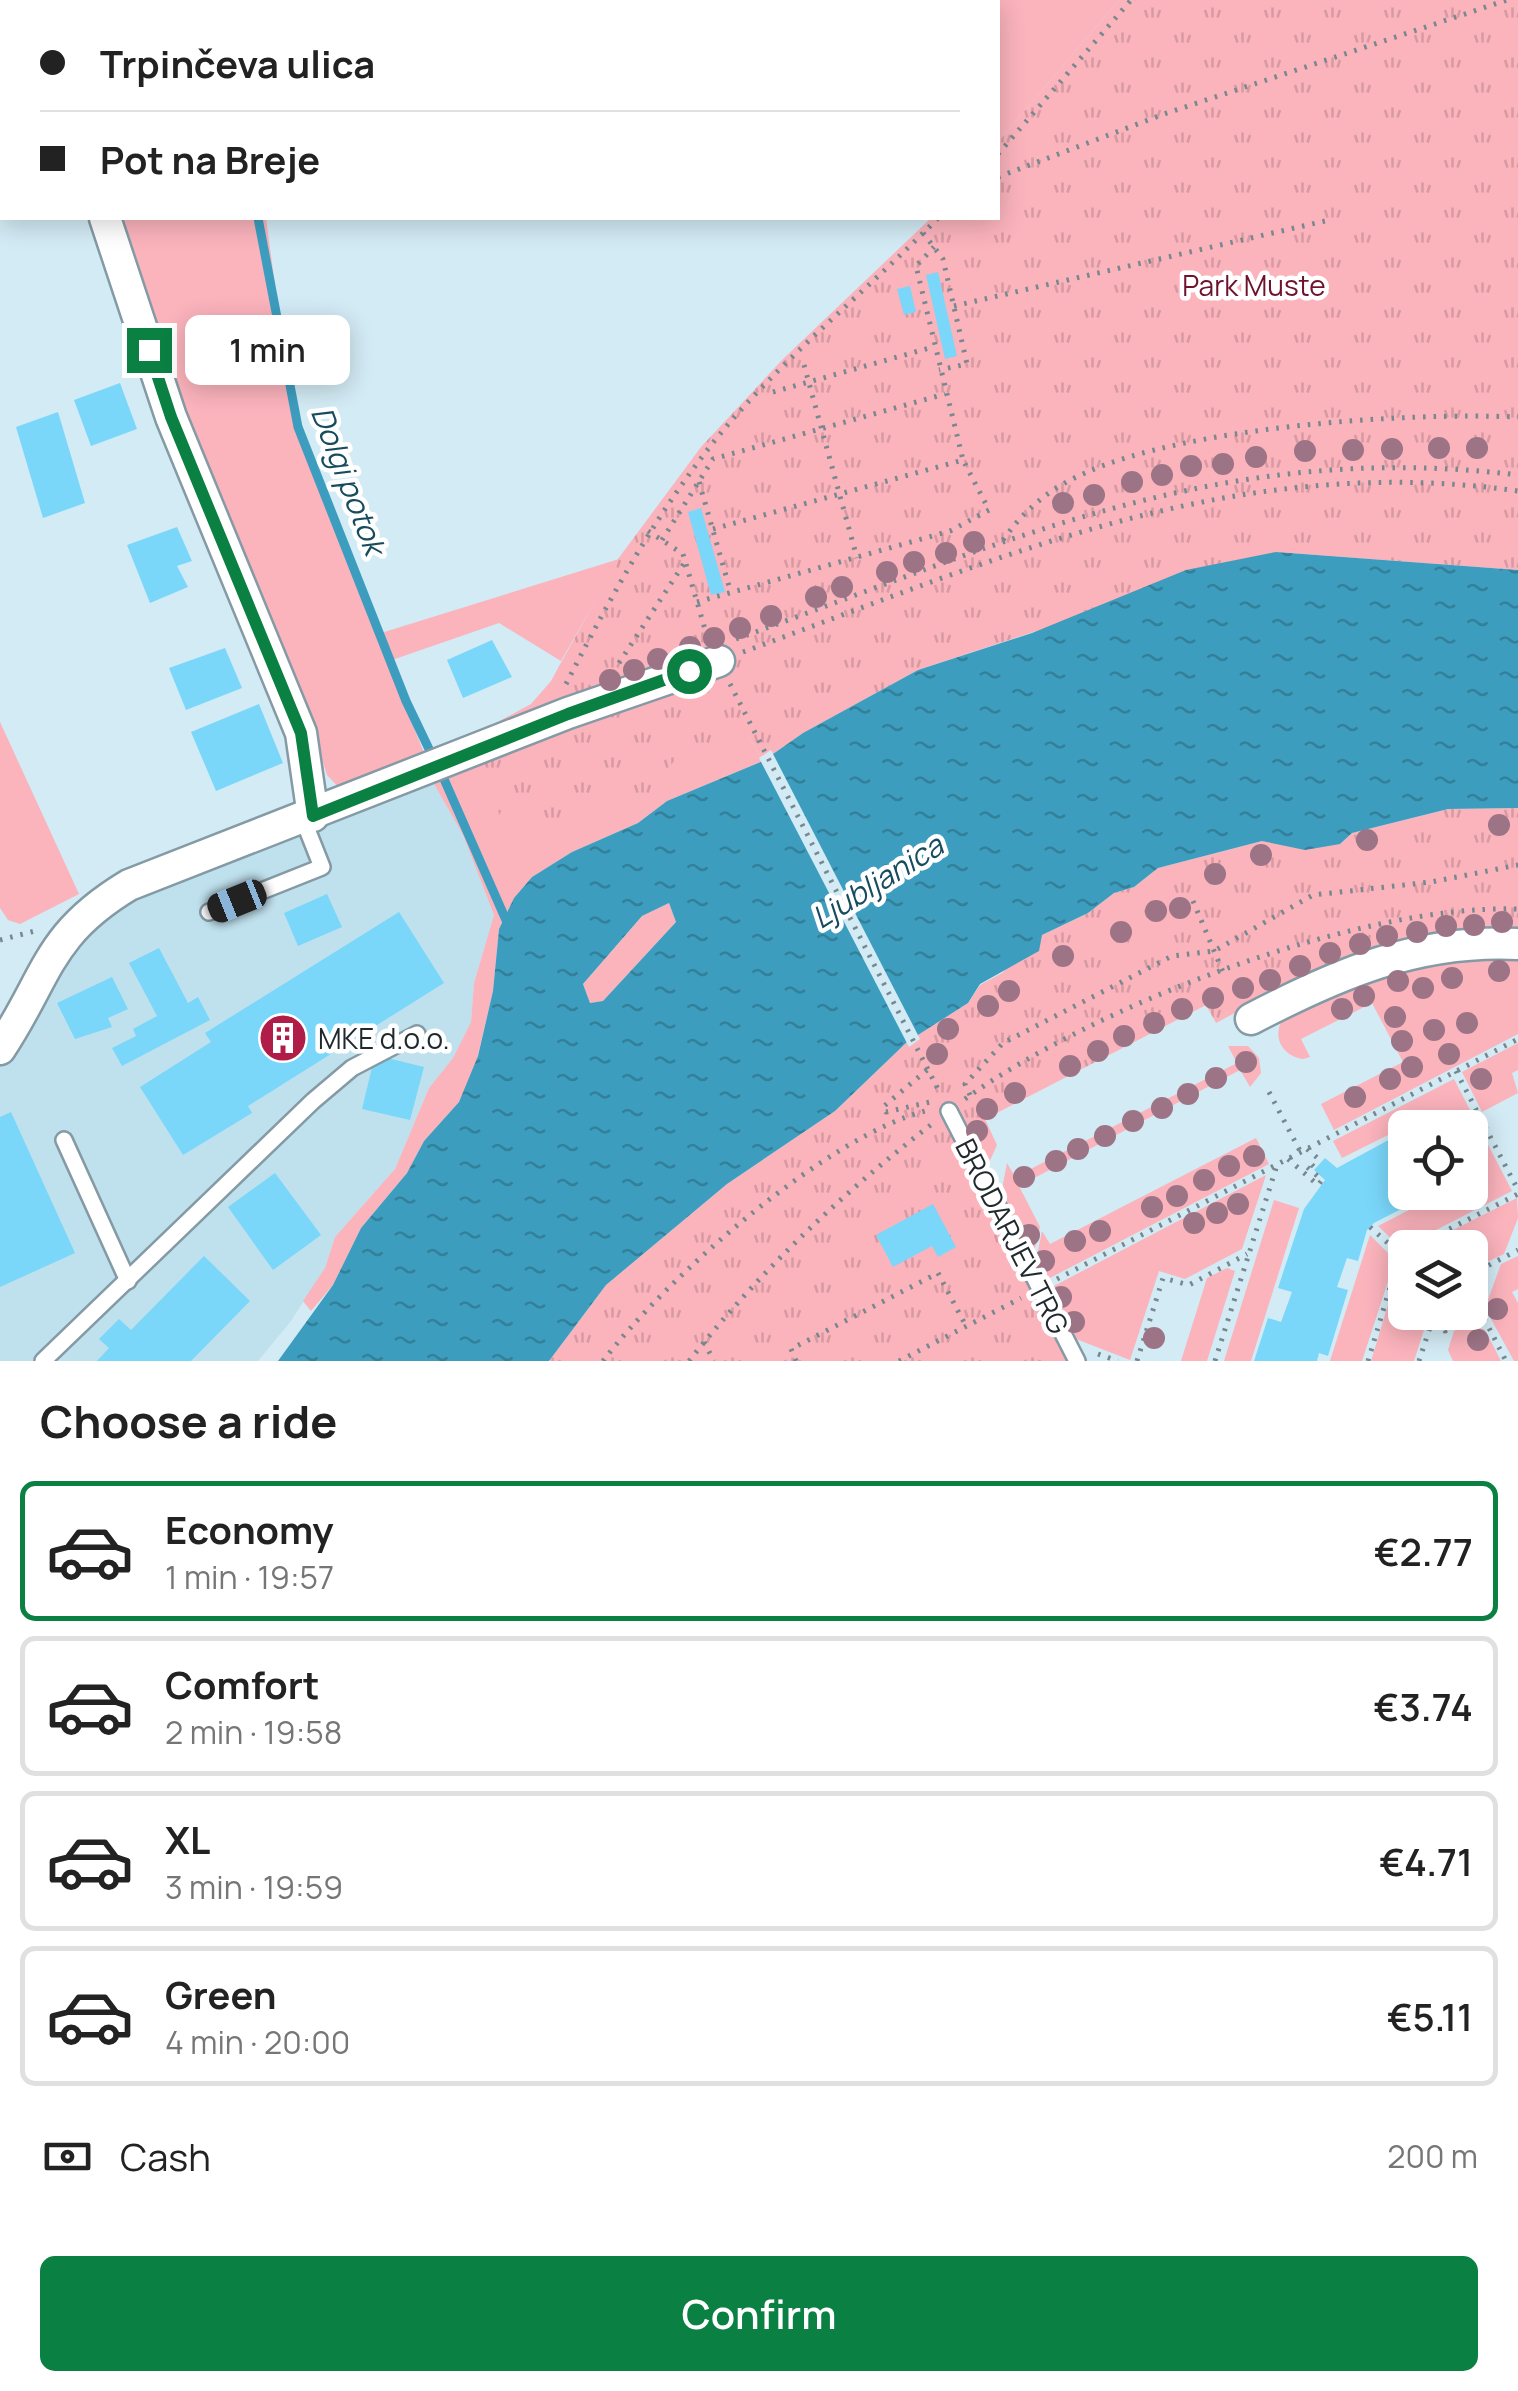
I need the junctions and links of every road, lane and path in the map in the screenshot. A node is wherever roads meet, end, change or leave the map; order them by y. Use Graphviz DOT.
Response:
graph roads {
  1 [pos="1131,0"];
  2 [pos="1507,0"];
  3 [pos="1000,152"];
  4 [pos="1000,176"];
  5 [pos="106,220"];
  6 [pos="936,220"];
  7 [pos="1325,221"];
  8 [pos="923,232"];
  9 [pos="934,246"];
  10 [pos="954,306"];
  11 [pos="934,347"];
  12 [pos="804,365"];
  13 [pos="939,370"];
  14 [pos="808,382"];
  15 [pos="772,392"];
  16 [pos="945,394"];
  17 [pos="1518,418"];
  18 [pos="821,428"];
  19 [pos="962,460"];
  20 [pos="1518,475"];
  21 [pos="699,482"];
  22 [pos="1518,491"];
  23 [pos="839,494"];
  24 [pos="713,529"];
  25 [pos="648,531"];
  26 [pos="662,540"];
  27 [pos="1002,542"];
  28 [pos="857,558"];
  29 [pos="685,562"];
  30 [pos="731,593"];
  31 [pos="697,602"];
  32 [pos="742,637"];
  33 [pos="725,653"];
  34 [pos="619,663"];
  35 [pos="563,689"];
  36 [pos="308,817"];
  37 [pos="1518,865"];
  38 [pos="1193,901"];
  39 [pos="1518,909"];
  40 [pos="209,912"];
  41 [pos="1518,944"];
  42 [pos="1214,952"];
  43 [pos="1223,972"];
  44 [pos="1251,1019"];
  45 [pos="417,1034"];
  46 [pos="1518,1040"];
  47 [pos="0,1049"];
  48 [pos="928,1068"];
  49 [pos="1456,1071"];
  50 [pos="1269,1092"];
  51 [pos="970,1095"];
  52 [pos="941,1110"];
  53 [pos="64,1140"];
  54 [pos="1303,1151"];
  55 [pos="1288,1160"];
  56 [pos="1277,1165"];
  57 [pos="1518,1192"];
  58 [pos="1370,1227"];
  59 [pos="1447,1230"];
  60 [pos="1388,1241"];
  61 [pos="1518,1250"];
  62 [pos="1249,1252"];
  63 [pos="1488,1265"];
  64 [pos="128,1282"];
  65 [pos="1040,1288"];
  66 [pos="1388,1299"];
  67 [pos="966,1326"];
  68 [pos="1488,1326"];
  69 [pos="1429,1330"];
  70 [pos="704,1342"];
  71 [pos="42,1361"];
  72 [pos="603,1361"];
  73 [pos="689,1361"];
  74 [pos="714,1361"];
  75 [pos="796,1361"];
  76 [pos="899,1361"];
  77 [pos="1077,1361"];
  78 [pos="1137,1361"];
  79 [pos="1215,1361"];
  80 [pos="1368,1361"];
  81 [pos="1420,1361"];
  82 [pos="1506,1361"];
  1 -- 3 [label="path"];
  2 -- 4 [label="path"];
  5 -- 36 [label="street"];
  6 -- 8 [label="path"];
  7 -- 10 [label="path"];
  8 -- 9 [label="path"];
  8 -- 25 [label="path"];
  9 -- 10 [label="path"];
  9 -- 11 [label="path"];
  10 -- 13 [label="path"];
  11 -- 13 [label="path"];
  11 -- 14 [label="path"];
  12 -- 14 [label="path"];
  13 -- 16 [label="path"];
  14 -- 15 [label="path"];
  14 -- 18 [label="path"];
  16 -- 18 [label="path"];
  16 -- 19 [label="path"];
  17 -- 27 [label="path"];
  18 -- 21 [label="path"];
  18 -- 23 [label="path"];
  19 -- 23 [label="path"];
  19 -- 28 [label="path"];
  20 -- 27 [label="path"];
  21 -- 24 [label="path"];
  21 -- 26 [label="path"];
  22 -- 33 [label="path"];
  23 -- 24 [label="path"];
  23 -- 28 [label="path"];
  24 -- 30 [label="path"];
  25 -- 26 [label="path"];
  25 -- 35 [label="path"];
  26 -- 29 [label="path"];
  27 -- 32 [label="path"];
  28 -- 30 [label="path"];
  29 -- 31 [label="path"];
  29 -- 34 [label="path"];
  30 -- 31 [label="path"];
  31 -- 33 [label="path"];
  33 -- 36 [label="street"];
  33 -- 48 [label="path"];
  36 -- 40 [label="lane"];
  36 -- 47 [label="street"];
  37 -- 42 [label="path"];
  38 -- 42 [label="path"];
  39 -- 43 [label="path"];
  41 -- 44 [label="street"];
  42 -- 43 [label="path"];
  42 -- 51 [label="path"];
  43 -- 51 [label="path"];
  45 -- 64 [label="lane"];
  46 -- 49 [label="path"];
  48 -- 48 [label="path"];
  49 -- 54 [label="path"];
  49 -- 57 [label="path"];
  50 -- 54 [label="path"];
  51 -- 52 [label="path"];
  52 -- 65 [label="lane, BRODARJEV TRG"];
  52 -- 70 [label="path"];
  52 -- 72 [label="path"];
  53 -- 64 [label="lane"];
  54 -- 55 [label="path"];
  54 -- 55 [label="path"];
  55 -- 56 [label="path"];
  56 -- 62 [label="path"];
  56 -- 65 [label="path"];
  57 -- 59 [label="path"];
  58 -- 60 [label="path"];
  61 -- 63 [label="path"];
  62 -- 78 [label="path"];
  62 -- 79 [label="path"];
  64 -- 71 [label="lane"];
  65 -- 67 [label="path"];
  65 -- 77 [label="lane, BRODARJEV TRG"];
  66 -- 80 [label="path"];
  67 -- 75 [label="path"];
  67 -- 76 [label="path"];
  68 -- 82 [label="path"];
  69 -- 81 [label="path"];
  70 -- 73 [label="path"];
  70 -- 74 [label="path"];
}
